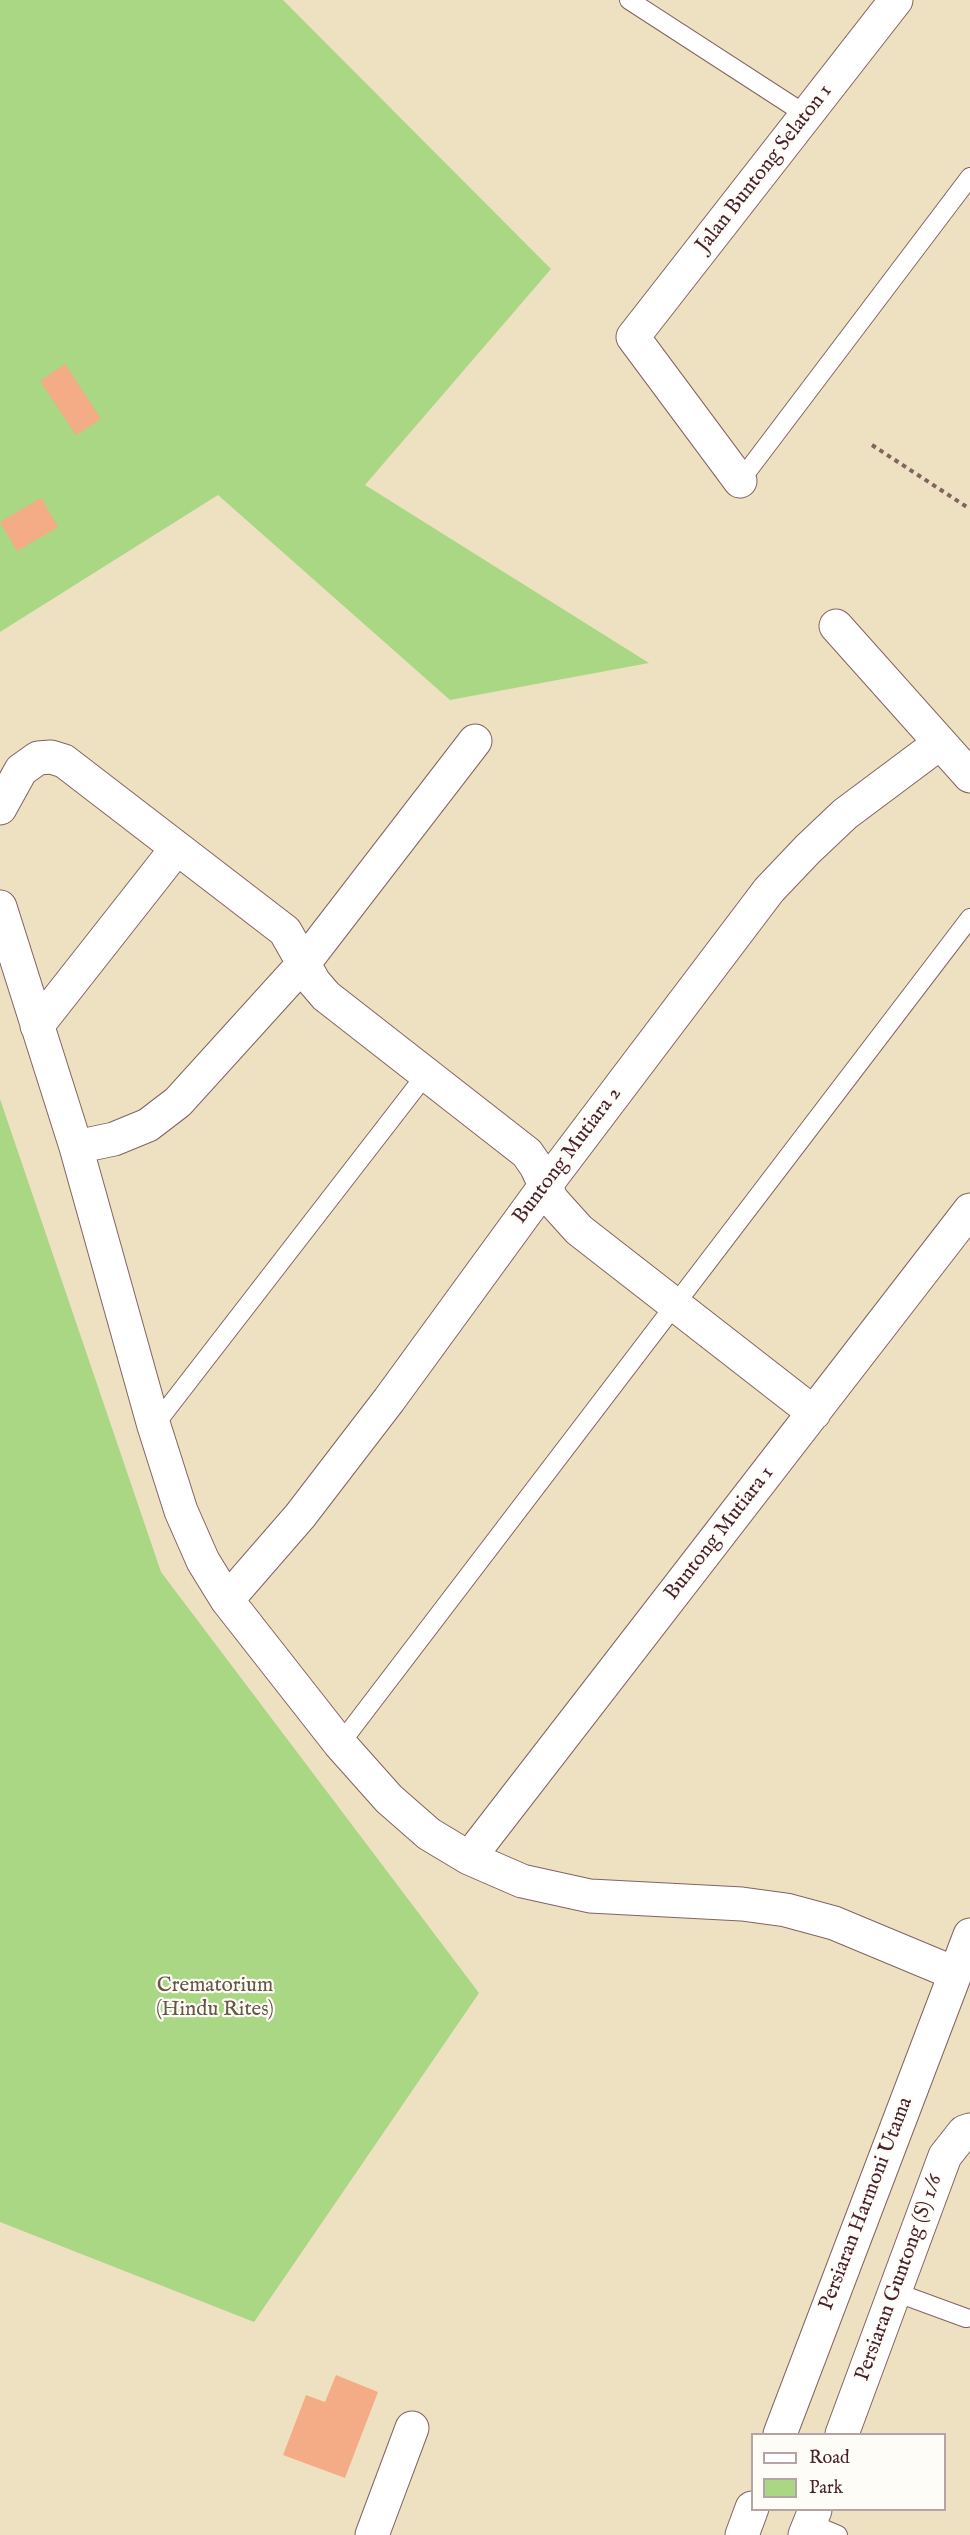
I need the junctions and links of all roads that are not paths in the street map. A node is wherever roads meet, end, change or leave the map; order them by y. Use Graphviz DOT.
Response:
graph roads {
  1 [pos="629,0"];
  2 [pos="896,0"];
  3 [pos="808,116"];
  4 [pos="970,177"];
  5 [pos="740,481"];
  6 [pos="836,626"];
  7 [pos="475,741"];
  8 [pos="940,743"];
  9 [pos="970,776"];
  10 [pos="0,807"];
  11 [pos="177,848"];
  12 [pos="0,908"];
  13 [pos="970,918"];
  14 [pos="304,963"];
  15 [pos="37,1026"];
  16 [pos="427,1073"];
  17 [pos="76,1147"];
  18 [pos="545,1186"];
  19 [pos="970,1210"];
  20 [pos="675,1304"];
  21 [pos="814,1413"];
  22 [pos="154,1426"];
  23 [pos="227,1600"];
  24 [pos="340,1744"];
  25 [pos="469,1858"];
  26 [pos="970,1935"];
  27 [pos="954,1973"];
  28 [pos="970,2130"];
  29 [pos="895,2292"];
  30 [pos="966,2318"];
  31 [pos="412,2428"];
  32 [pos="780,2433"];
  33 [pos="842,2433"];
  34 [pos="752,2511"];
  35 [pos="372,2535"];
  36 [pos="742,2535"];
  1 -- 3 [label="lane"];
  2 -- 3 [label="street, Jalan Buntong Selaton 1"];
  3 -- 5 [label="street, Jalan Buntong Selaton 1"];
  4 -- 5 [label="lane"];
  6 -- 8 [label="street"];
  7 -- 14 [label="street"];
  8 -- 9 [label="street"];
  8 -- 18 [label="street, Buntong Mutiara 2"];
  10 -- 11 [label="street"];
  11 -- 14 [label="street"];
  11 -- 15 [label="street"];
  12 -- 15 [label="street"];
  13 -- 20 [label="lane"];
  14 -- 16 [label="street"];
  14 -- 17 [label="street"];
  15 -- 17 [label="street"];
  16 -- 18 [label="street"];
  16 -- 22 [label="lane"];
  17 -- 22 [label="street"];
  18 -- 20 [label="street"];
  18 -- 23 [label="street, Buntong Mutiara 2"];
  19 -- 21 [label="street, Buntong Mutiara 1"];
  20 -- 21 [label="street"];
  20 -- 24 [label="lane"];
  21 -- 25 [label="street, Buntong Mutiara 1"];
  22 -- 23 [label="street"];
  23 -- 24 [label="street"];
  24 -- 25 [label="street"];
  25 -- 27 [label="street"];
  26 -- 27 [label="street, Persiaran Harmoni Utama"];
  27 -- 32 [label="street, Persiaran Harmoni Utama"];
  28 -- 29 [label="street, Persiaran Guntong (S) 1/6"];
  29 -- 30 [label="lane"];
  29 -- 33 [label="street, Persiaran Guntong (S) 1/6"];
  31 -- 35 [label="street"];
  34 -- 36 [label="street"];
}
